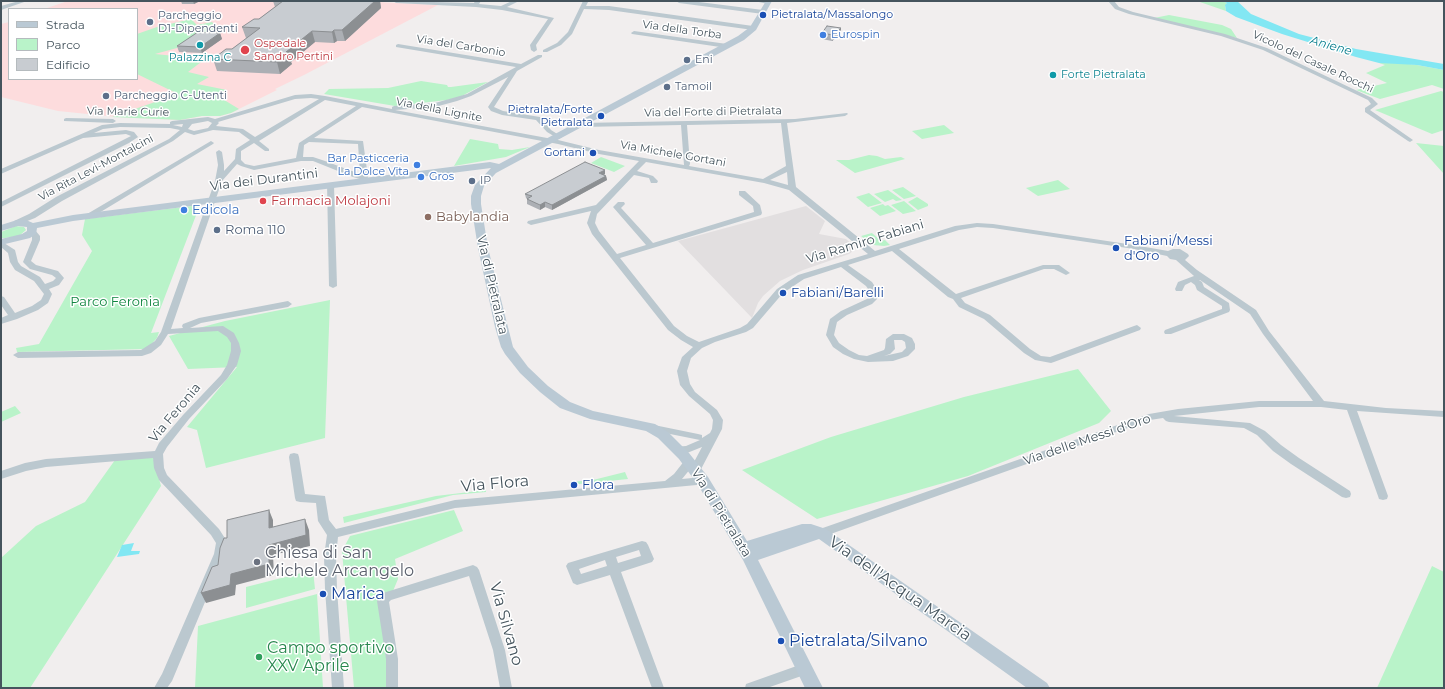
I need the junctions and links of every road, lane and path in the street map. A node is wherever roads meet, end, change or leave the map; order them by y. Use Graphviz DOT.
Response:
graph roads {
  1 [pos="24,1"];
  2 [pos="396,1"];
  3 [pos="516,1"];
  4 [pos="585,1"];
  5 [pos="679,1"];
  6 [pos="757,1"];
  7 [pos="1111,1"];
  8 [pos="420,2"];
  9 [pos="768,2"];
  10 [pos="477,3"];
  11 [pos="582,7"];
  12 [pos="1,8"];
  13 [pos="502,8"];
  14 [pos="763,12"];
  15 [pos="754,28"];
  16 [pos="634,33"];
  17 [pos="398,46"];
  18 [pos="727,46"];
  19 [pos="534,50"];
  20 [pos="545,52"];
  21 [pos="529,54"];
  22 [pos="540,56"];
  23 [pos="522,66"];
  24 [pos="515,70"];
  25 [pos="325,98"];
  26 [pos="362,105"];
  27 [pos="397,110"];
  28 [pos="845,114"];
  29 [pos="66,120"];
  30 [pos="784,121"];
  31 [pos="190,122"];
  32 [pos="684,123"];
  33 [pos="213,124"];
  34 [pos="581,125"];
  35 [pos="184,130"];
  36 [pos="82,136"];
  37 [pos="559,137"];
  38 [pos="254,140"];
  39 [pos="306,140"];
  40 [pos="1410,140"];
  41 [pos="550,141"];
  42 [pos="210,143"];
  43 [pos="267,150"];
  44 [pos="219,152"];
  45 [pos="238,159"];
  46 [pos="299,159"];
  47 [pos="644,160"];
  48 [pos="687,164"];
  49 [pos="498,167"];
  50 [pos="790,167"];
  51 [pos="1,172"];
  52 [pos="632,172"];
  53 [pos="364,179"];
  54 [pos="219,181"];
  55 [pos="654,181"];
  56 [pos="764,181"];
  57 [pos="330,185"];
  58 [pos="792,188"];
  59 [pos="742,193"];
  60 [pos="213,201"];
  61 [pos="620,204"];
  62 [pos="1,205"];
  63 [pos="599,207"];
  64 [pos="86,217"];
  65 [pos="530,222"];
  66 [pos="17,223"];
  67 [pos="1,228"];
  68 [pos="32,229"];
  69 [pos="1,242"];
  70 [pos="651,246"];
  71 [pos="893,248"];
  72 [pos="873,254"];
  73 [pos="615,256"];
  74 [pos="842,264"];
  75 [pos="1066,273"];
  76 [pos="1197,278"];
  77 [pos="333,286"];
  78 [pos="44,288"];
  79 [pos="1179,289"];
  80 [pos="956,297"];
  81 [pos="1,299"];
  82 [pos="288,304"];
  83 [pos="14,317"];
  84 [pos="1,321"];
  85 [pos="1136,328"];
  86 [pos="165,332"];
  87 [pos="1168,332"];
  88 [pos="699,346"];
  89 [pos="18,355"];
  90 [pos="868,359"];
  91 [pos="1321,404"];
  92 [pos="1351,407"];
  93 [pos="1166,414"];
  94 [pos="1444,414"];
  95 [pos="650,427"];
  96 [pos="715,433"];
  97 [pos="698,437"];
  98 [pos="678,450"];
  99 [pos="158,454"];
  100 [pos="294,457"];
  101 [pos="696,471"];
  102 [pos="1,475"];
  103 [pos="664,485"];
  104 [pos="1346,494"];
  105 [pos="1383,496"];
  106 [pos="821,533"];
  107 [pos="333,534"];
  108 [pos="746,553"];
  109 [pos="609,555"];
  110 [pos="614,569"];
  111 [pos="806,669"];
  112 [pos="160,688"];
  113 [pos="338,688"];
  114 [pos="392,688"];
  115 [pos="506,688"];
  116 [pos="658,688"];
  117 [pos="751,688"];
  118 [pos="814,688"];
  119 [pos="1041,688"];
  1 -- 12 [label="street"];
  2 -- 8 [label="street"];
  3 -- 13 [label="street"];
  4 -- 11 [label="street"];
  5 -- 14 [label="street"];
  6 -- 9 [label="street"];
  7 -- 40 [label="street, Vicolo del Casale Rocchi"];
  8 -- 10 [label="street"];
  9 -- 14 [label="street, Via di Pietralata"];
  10 -- 13 [label="street"];
  11 -- 15 [label="street"];
  11 -- 20 [label="street"];
  13 -- 19 [label="street"];
  14 -- 15 [label="street, Via di Pietralata"];
  15 -- 18 [label="street, Via di Pietralata"];
  16 -- 18 [label="street, Via della Torba"];
  17 -- 23 [label="street, Via del Carbonio"];
  18 -- 34 [label="street, Via di Pietralata"];
  19 -- 20 [label="street"];
  19 -- 21 [label="street"];
  20 -- 22 [label="street"];
  21 -- 22 [label="street"];
  21 -- 23 [label="street"];
  22 -- 23 [label="street"];
  23 -- 24 [label="street"];
  24 -- 27 [label="street"];
  24 -- 37 [label="street"];
  25 -- 26 [label="street, Via della Lignite"];
  25 -- 33 [label="street, Via della Lignite"];
  25 -- 38 [label="street"];
  26 -- 27 [label="street, Via della Lignite"];
  26 -- 39 [label="street"];
  27 -- 41 [label="street, Via della Lignite"];
  28 -- 30 [label="street, Via del Forte di Pietralata"];
  29 -- 31 [label="street, Via Marie Curie"];
  30 -- 32 [label="street, Via del Forte di Pietralata"];
  30 -- 50 [label="street"];
  31 -- 33 [label="street, Via Marie Curie"];
  31 -- 35 [label="street, Via Rita Levi-Montalcini"];
  32 -- 34 [label="street, Via del Forte di Pietralata"];
  32 -- 48 [label="street"];
  33 -- 35 [label="street"];
  33 -- 38 [label="street"];
  34 -- 37 [label="street, Via di Pietralata"];
  35 -- 36 [label="street"];
  35 -- 66 [label="street, Via Rita Levi-Montalcini"];
  36 -- 51 [label="street"];
  36 -- 62 [label="street"];
  37 -- 41 [label="street, Via di Pietralata"];
  38 -- 43 [label="street"];
  38 -- 45 [label="street"];
  39 -- 46 [label="street"];
  39 -- 53 [label="street"];
  41 -- 47 [label="street, Via Michele Gortani"];
  41 -- 49 [label="street, Via di Pietralata"];
  42 -- 64 [label="street"];
  44 -- 54 [label="street"];
  45 -- 46 [label="street"];
  45 -- 54 [label="street"];
  46 -- 53 [label="street"];
  47 -- 52 [label="street"];
  47 -- 56 [label="street, Via Michele Gortani"];
  49 -- 53 [label="street, Via dei Durantini"];
  49 -- 95 [label="street, Via di Pietralata"];
  50 -- 56 [label="street"];
  50 -- 58 [label="street"];
  52 -- 55 [label="street"];
  52 -- 63 [label="street"];
  53 -- 57 [label="street, Via dei Durantini"];
  54 -- 60 [label="street"];
  56 -- 58 [label="street, Via Michele Gortani"];
  57 -- 60 [label="street, Via dei Durantini"];
  57 -- 77 [label="street"];
  58 -- 72 [label="street"];
  59 -- 70 [label="street"];
  60 -- 64 [label="street, Via dei Durantini"];
  60 -- 86 [label="street"];
  61 -- 70 [label="street"];
  63 -- 65 [label="street"];
  63 -- 73 [label="street"];
  64 -- 68 [label="street, Via dei Durantini"];
  66 -- 67 [label="street, Via dei Durantini"];
  66 -- 68 [label="street, Via dei Durantini"];
  68 -- 69 [label="street, Via dei Durantini"];
  68 -- 78 [label="street"];
  69 -- 78 [label="street"];
  70 -- 73 [label="street"];
  71 -- 72 [label="street, Via Ramiro Fabiani"];
  71 -- 76 [label="street, Via Ramiro Fabiani"];
  71 -- 80 [label="street"];
  72 -- 74 [label="street, Via Ramiro Fabiani"];
  73 -- 88 [label="street"];
  74 -- 88 [label="street, Via Ramiro Fabiani"];
  74 -- 90 [label="street"];
  75 -- 80 [label="street"];
  76 -- 79 [label="street"];
  76 -- 87 [label="street"];
  76 -- 91 [label="street, Via Ramiro Fabiani"];
  78 -- 83 [label="street"];
  80 -- 85 [label="street"];
  81 -- 83 [label="street"];
  82 -- 86 [label="street"];
  83 -- 84 [label="street"];
  86 -- 89 [label="street"];
  86 -- 99 [label="street, Via Feronia"];
  88 -- 96 [label="street, Via Ramiro Fabiani"];
  91 -- 92 [label="street, Via delle Messi d'Oro"];
  91 -- 93 [label="street, Via delle Messi d'Oro"];
  92 -- 94 [label="street, Via delle Messi d'Oro"];
  92 -- 105 [label="street"];
  93 -- 104 [label="street"];
  93 -- 106 [label="street, Via delle Messi d'Oro"];
  95 -- 97 [label="street"];
  95 -- 98 [label="street, Via di Pietralata"];
  96 -- 97 [label="street"];
  96 -- 98 [label="street"];
  96 -- 101 [label="street, Via Ramiro Fabiani"];
  97 -- 98 [label="street"];
  98 -- 101 [label="street, Via di Pietralata"];
  99 -- 102 [label="street"];
  99 -- 112 [label="street, Via Feronia"];
  100 -- 107 [label="street"];
  101 -- 103 [label="street, Via Flora"];
  101 -- 103 [label="street, Via Flora"];
  101 -- 108 [label="street, Via di Pietralata"];
  103 -- 107 [label="street, Via Flora"];
  106 -- 108 [label="street, Via dell'Acqua Marcia"];
  106 -- 119 [label="street, Via dell'Acqua Marcia"];
  107 -- 113 [label="street"];
  108 -- 111 [label="street, Via di Pietralata"];
  109 -- 110 [label="street"];
  109 -- 110 [label="street"];
  109 -- 110 [label="street"];
  110 -- 116 [label="street"];
  111 -- 117 [label="street"];
  111 -- 118 [label="street, Via di Pietralata"];
  114 -- 115 [label="street, Via Silvano"];
}
